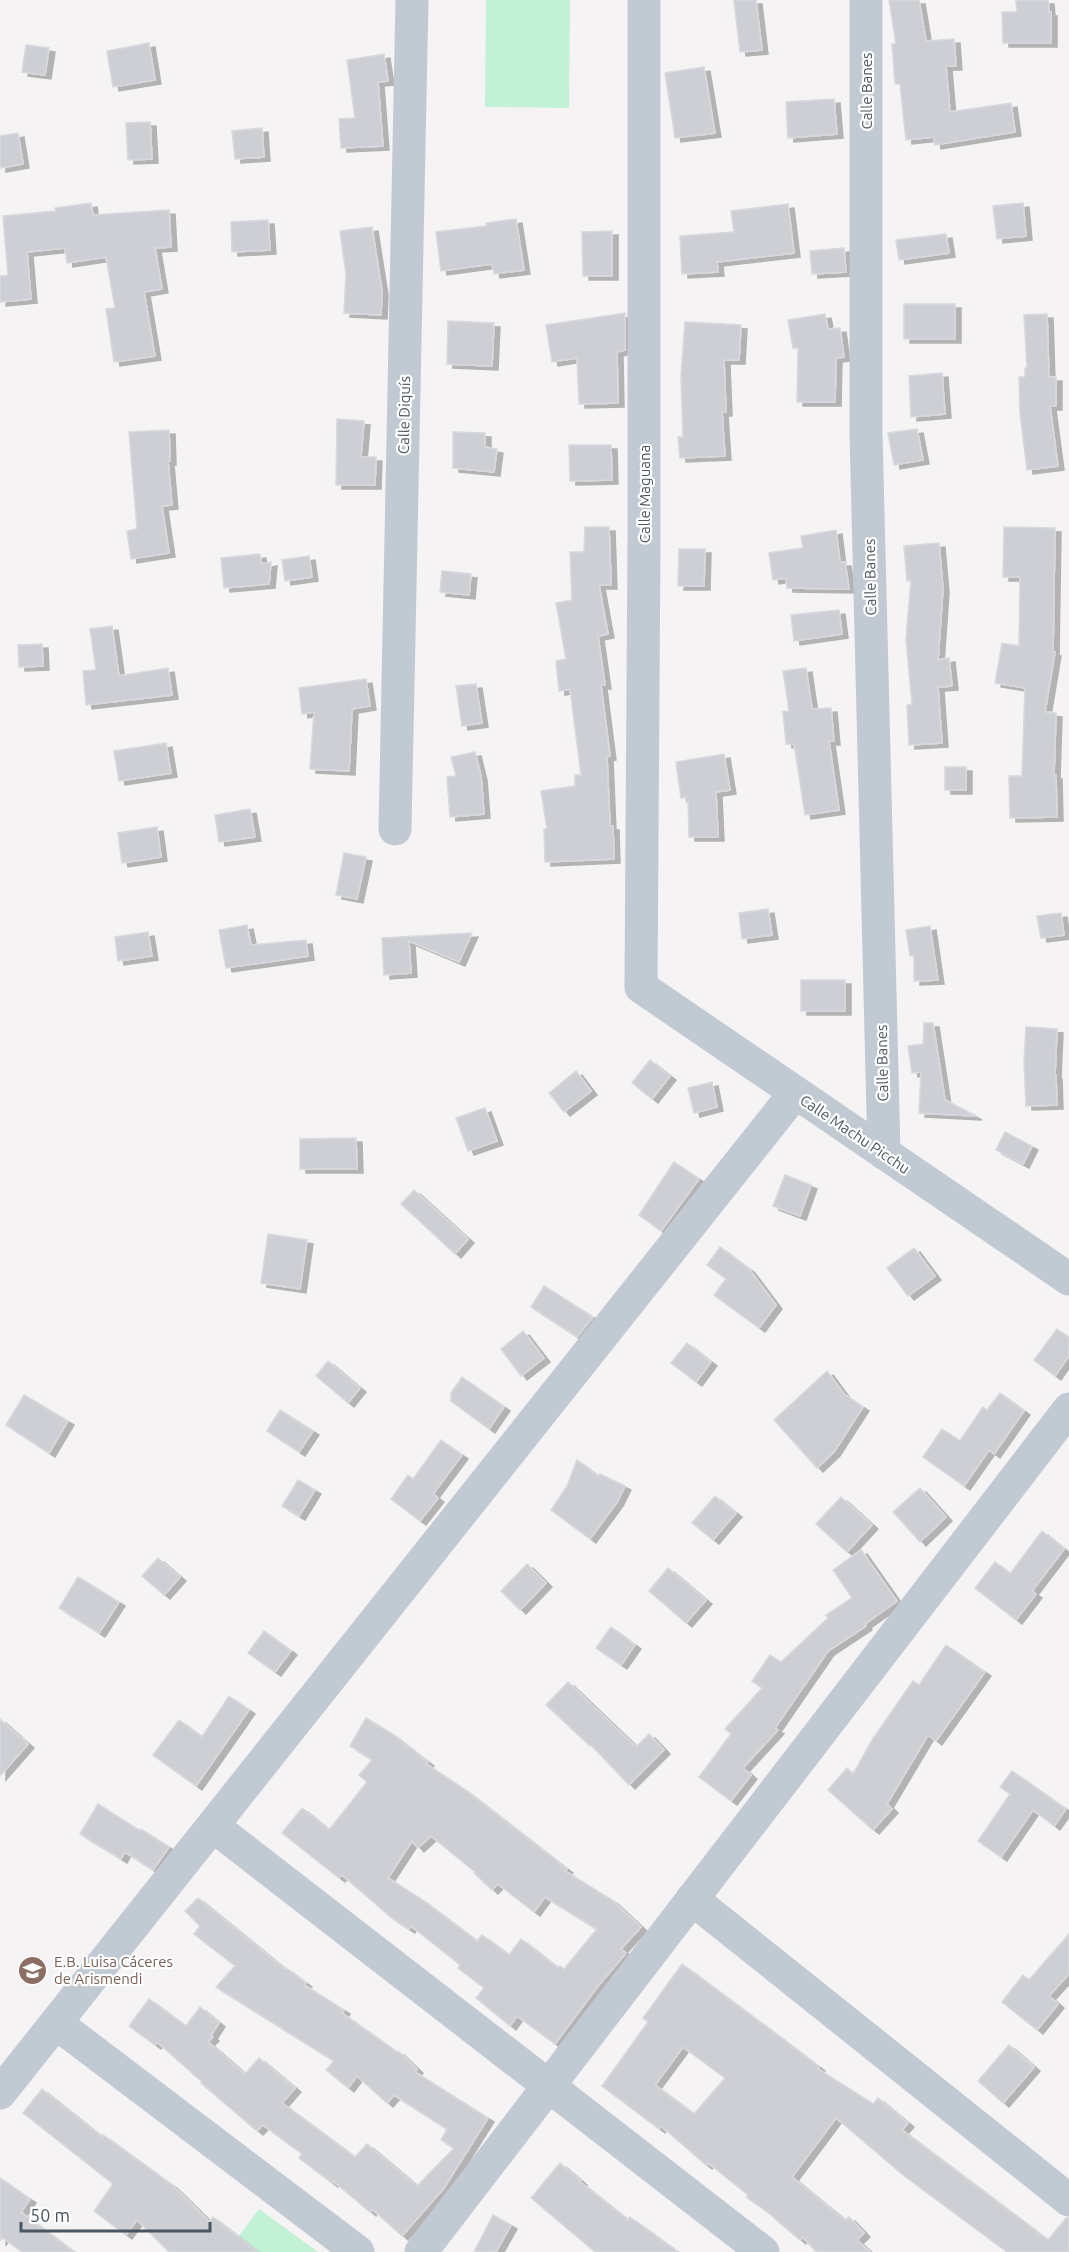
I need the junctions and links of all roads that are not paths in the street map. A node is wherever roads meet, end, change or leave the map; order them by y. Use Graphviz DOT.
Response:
graph roads {
  1 [pos="412,0"];
  2 [pos="644,0"];
  3 [pos="866,0"];
  4 [pos="395,829"];
  5 [pos="641,987"];
  6 [pos="795,1093"];
  7 [pos="884,1153"];
  8 [pos="1069,1279"];
  9 [pos="1069,1409"];
  10 [pos="213,1826"];
  11 [pos="692,1899"];
  12 [pos="56,2023"];
  13 [pos="548,2086"];
  14 [pos="0,2093"];
  15 [pos="1069,2200"];
  16 [pos="358,2252"];
  17 [pos="421,2252"];
  18 [pos="763,2252"];
  1 -- 4 [label="street, Calle Diquís"];
  2 -- 5 [label="street, Calle Maguana"];
  3 -- 7 [label="street, Calle Banes"];
  5 -- 6 [label="street, Calle Machu Picchu"];
  6 -- 7 [label="street, Calle Machu Picchu"];
  6 -- 10 [label="street"];
  7 -- 8 [label="street, Calle Machu Picchu"];
  9 -- 11 [label="street"];
  10 -- 12 [label="street"];
  10 -- 13 [label="street"];
  11 -- 13 [label="street"];
  11 -- 15 [label="street"];
  12 -- 14 [label="street"];
  12 -- 16 [label="street"];
  13 -- 17 [label="street"];
  13 -- 18 [label="street"];
}
